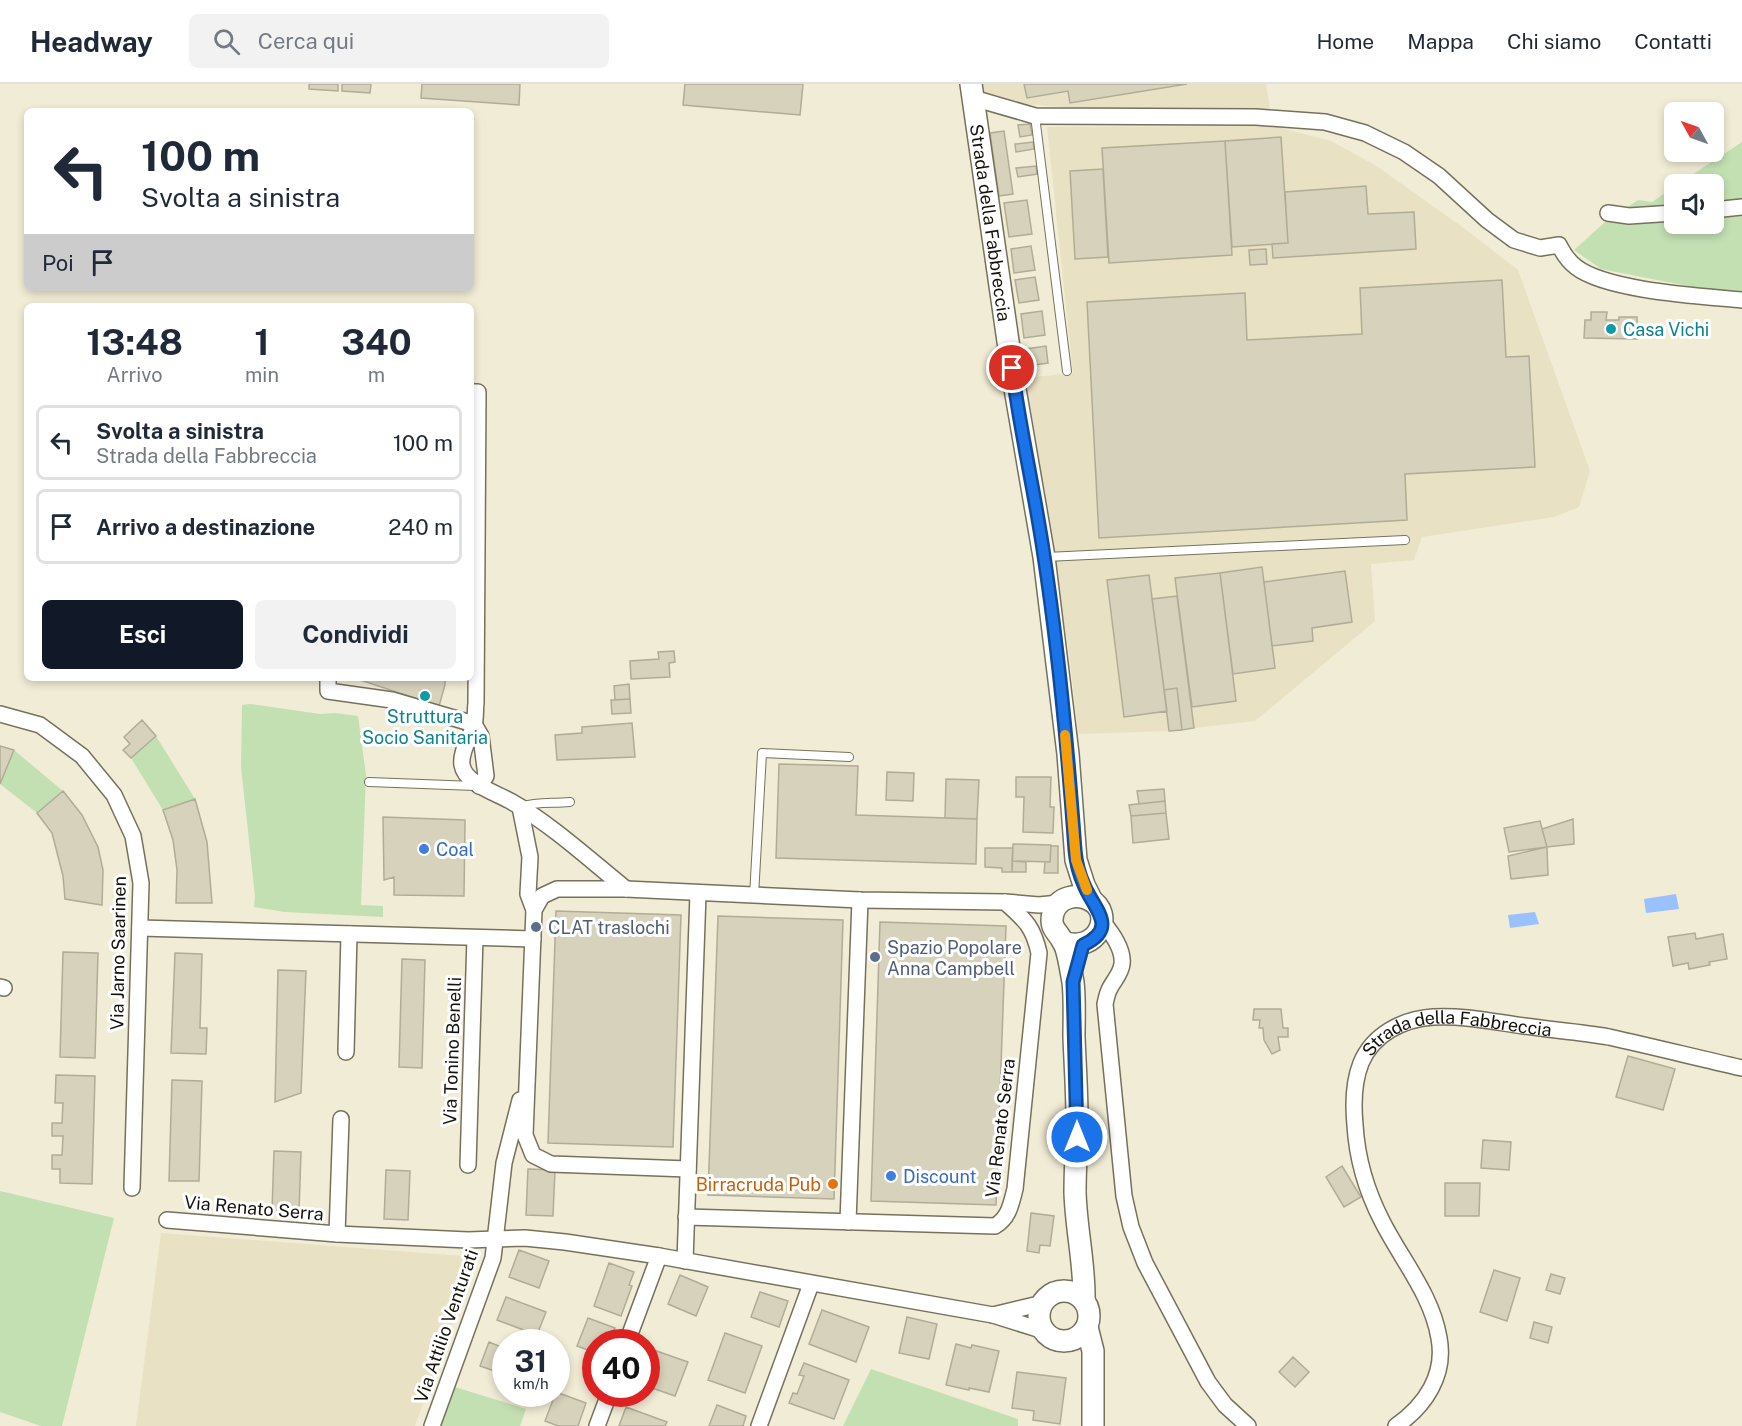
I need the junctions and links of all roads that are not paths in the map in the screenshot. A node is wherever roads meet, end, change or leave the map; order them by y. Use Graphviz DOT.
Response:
graph roads {
  1 [pos="972,91"];
  2 [pos="1035,116"];
  3 [pos="1742,207"];
  4 [pos="1724,209"];
  5 [pos="1608,213"];
  6 [pos="1664,214"];
  7 [pos="1742,300"];
  8 [pos="1067,371"];
  9 [pos="475,392"];
  10 [pos="1405,540"];
  11 [pos="1044,557"];
  12 [pos="328,681"];
  13 [pos="0,714"];
  14 [pos="474,724"];
  15 [pos="849,757"];
  16 [pos="369,782"];
  17 [pos="479,786"];
  18 [pos="570,802"];
  19 [pos="555,803"];
  20 [pos="520,807"];
  21 [pos="539,819"];
  22 [pos="1076,860"];
  23 [pos="626,889"];
  24 [pos="698,894"];
  25 [pos="754,896"];
  26 [pos="860,900"];
  27 [pos="1062,901"];
  28 [pos="1092,901"];
  29 [pos="1005,902"];
  30 [pos="534,910"];
  31 [pos="1102,921"];
  32 [pos="140,928"];
  33 [pos="349,934"];
  34 [pos="476,938"];
  35 [pos="533,939"];
  36 [pos="1079,942"];
  37 [pos="1121,954"];
  38 [pos="346,1052"];
  39 [pos="528,1068"];
  40 [pos="1742,1068"];
  41 [pos="341,1119"];
  42 [pos="468,1165"];
  43 [pos="688,1169"];
  44 [pos="132,1188"];
  45 [pos="686,1216"];
  46 [pos="167,1220"];
  47 [pos="848,1222"];
  48 [pos="337,1234"];
  49 [pos="495,1239"];
  50 [pos="659,1256"];
  51 [pos="1081,1260"];
  52 [pos="685,1261"];
  53 [pos="811,1284"];
  54 [pos="1064,1291"];
  55 [pos="1084,1301"];
  56 [pos="1043,1303"];
  57 [pos="993,1316"];
  58 [pos="1087,1327"];
  59 [pos="632,1329"];
  60 [pos="1052,1336"];
  61 [pos="1094,1375"];
  62 [pos="604,1407"];
  63 [pos="432,1426"];
  64 [pos="597,1426"];
  65 [pos="759,1426"];
  66 [pos="1093,1426"];
  67 [pos="1248,1426"];
  68 [pos="1396,1426"];
  1 -- 2 [label="street"];
  1 -- 11 [label="street, Strada della Fabbreccia"];
  2 -- 7 [label="street"];
  2 -- 8 [label="lane"];
  3 -- 4 [label="street"];
  5 -- 6 [label="street"];
  9 -- 14 [label="street"];
  10 -- 11 [label="lane"];
  11 -- 22 [label="street, Strada della Fabbreccia"];
  12 -- 14 [label="street"];
  13 -- 32 [label="street, Via Jarno Saarinen"];
  14 -- 17 [label="street"];
  14 -- 17 [label="street"];
  15 -- 25 [label="lane"];
  16 -- 17 [label="lane"];
  17 -- 20 [label="street"];
  18 -- 19 [label="lane"];
  19 -- 20 [label="lane"];
  19 -- 21 [label="lane"];
  20 -- 21 [label="street"];
  20 -- 30 [label="street"];
  21 -- 23 [label="street"];
  22 -- 27 [label="street, Strada della Fabbreccia"];
  22 -- 28 [label="street, Strada della Fabbreccia"];
  23 -- 24 [label="street"];
  23 -- 30 [label="street"];
  24 -- 25 [label="street"];
  24 -- 43 [label="street"];
  25 -- 26 [label="street"];
  26 -- 29 [label="street"];
  26 -- 47 [label="street"];
  27 -- 28 [label="street"];
  27 -- 29 [label="street"];
  27 -- 36 [label="street, Strada della Fabbreccia"];
  28 -- 31 [label="street, Strada della Fabbreccia"];
  29 -- 47 [label="street, Via Renato Serra"];
  30 -- 35 [label="street"];
  31 -- 36 [label="street"];
  31 -- 37 [label="street, Strada della Fabbreccia"];
  32 -- 33 [label="street"];
  32 -- 44 [label="street, Via Jarno Saarinen"];
  33 -- 34 [label="street"];
  33 -- 38 [label="street"];
  34 -- 35 [label="street"];
  34 -- 42 [label="street, Via Tonino Benelli"];
  35 -- 39 [label="street"];
  36 -- 37 [label="street"];
  36 -- 51 [label="street, Strada della Fabbreccia"];
  37 -- 67 [label="street"];
  39 -- 43 [label="street"];
  39 -- 49 [label="street"];
  40 -- 68 [label="street, Strada della Fabbreccia"];
  41 -- 48 [label="street, Via Renato Serra"];
  43 -- 45 [label="street"];
  45 -- 47 [label="street, Via Renato Serra"];
  45 -- 52 [label="street"];
  46 -- 48 [label="street, Via Renato Serra"];
  48 -- 49 [label="street, Via Renato Serra"];
  49 -- 50 [label="street, Via Renato Serra"];
  49 -- 63 [label="street, Via Attilio Venturati"];
  50 -- 52 [label="street, Via Renato Serra"];
  50 -- 59 [label="street"];
  51 -- 54 [label="street"];
  51 -- 55 [label="street, Strada della Fabbreccia"];
  52 -- 53 [label="street, Via Renato Serra"];
  53 -- 57 [label="street, Via Renato Serra"];
  53 -- 65 [label="street"];
  54 -- 55 [label="street"];
  54 -- 56 [label="street"];
  55 -- 58 [label="street"];
  56 -- 57 [label="street, Via Renato Serra"];
  56 -- 60 [label="street"];
  57 -- 60 [label="street, Via Renato Serra"];
  58 -- 60 [label="street"];
  58 -- 61 [label="street"];
  60 -- 61 [label="street"];
  61 -- 66 [label="street"];
  62 -- 64 [label="street"];
}
